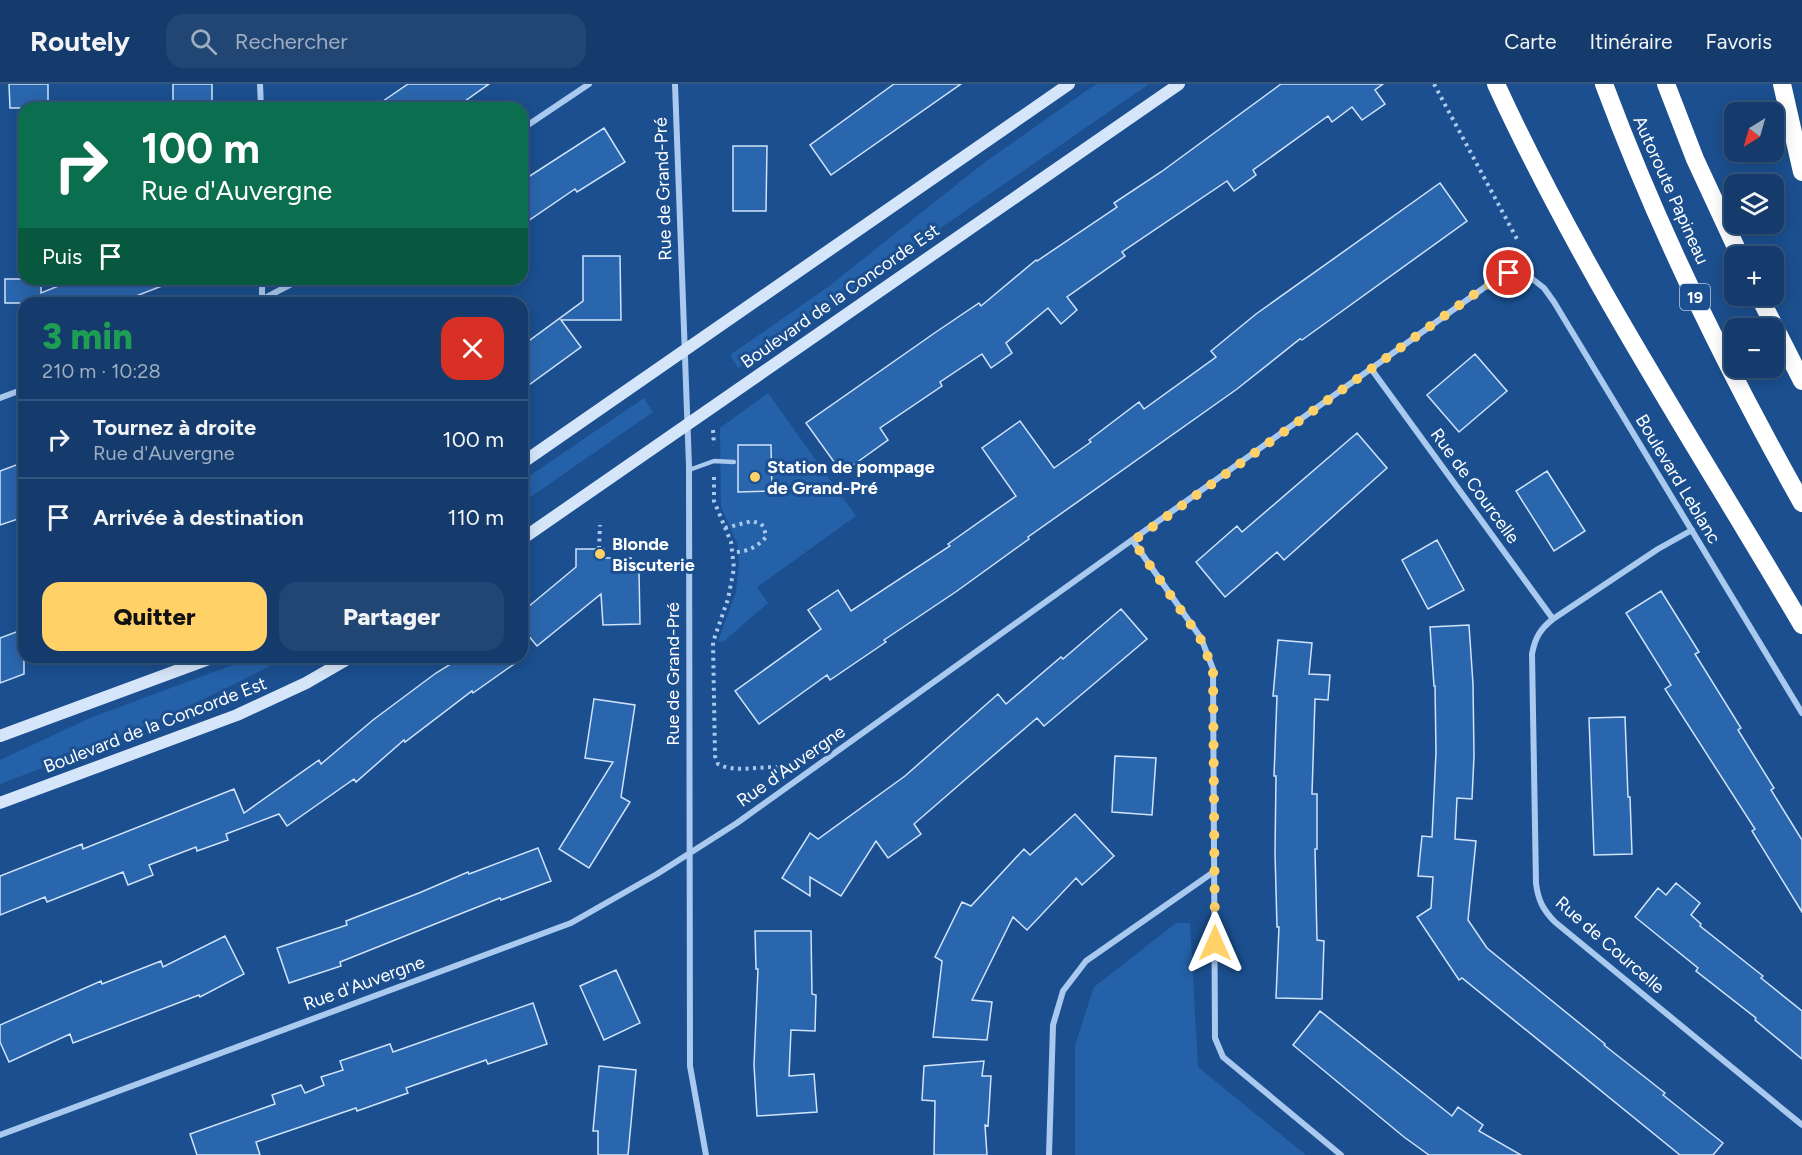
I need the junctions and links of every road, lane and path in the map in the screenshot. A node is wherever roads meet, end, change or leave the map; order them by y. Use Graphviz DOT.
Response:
graph roads {
  1 [pos="260,84"];
  2 [pos="588,84"];
  3 [pos="675,84"];
  4 [pos="1069,84"];
  5 [pos="1179,84"];
  6 [pos="1434,84"];
  7 [pos="1496,84"];
  8 [pos="1604,84"];
  9 [pos="1666,84"];
  10 [pos="1782,84"];
  11 [pos="261,102"];
  12 [pos="528,125"];
  13 [pos="1802,172"];
  14 [pos="1517,239"];
  15 [pos="1735,246"];
  16 [pos="1518,272"];
  17 [pos="290,285"];
  18 [pos="269,297"];
  19 [pos="1764,306"];
  20 [pos="683,352"];
  21 [pos="1372,370"];
  22 [pos="1802,381"];
  23 [pos="18,391"];
  24 [pos="0,398"];
  25 [pos="687,424"];
  26 [pos="714,430"];
  27 [pos="714,452"];
  28 [pos="528,459"];
  29 [pos="734,462"];
  30 [pos="688,470"];
  31 [pos="714,470"];
  32 [pos="1802,503"];
  33 [pos="600,525"];
  34 [pos="725,528"];
  35 [pos="1692,530"];
  36 [pos="528,535"];
  37 [pos="1133,541"];
  38 [pos="599,549"];
  39 [pos="733,552"];
  40 [pos="1553,620"];
  41 [pos="1802,625"];
  42 [pos="198,663"];
  43 [pos="341,663"];
  44 [pos="1802,713"];
  45 [pos="0,736"];
  46 [pos="775,766"];
  47 [pos="0,802"];
  48 [pos="688,855"];
  49 [pos="1215,871"];
  50 [pos="1802,1125"];
  51 [pos="0,1135"];
  52 [pos="706,1155"];
  53 [pos="1049,1155"];
  54 [pos="1341,1155"];
  1 -- 11 [label="street"];
  2 -- 12 [label="street"];
  3 -- 20 [label="street, Rue de Grand-Pré"];
  4 -- 20 [label="street"];
  5 -- 25 [label="street, Boulevard de la Concorde Est"];
  6 -- 14 [label="path"];
  7 -- 41 [label="highway"];
  8 -- 32 [label="highway, Autoroute Papineau / 19"];
  9 -- 15 [label="highway, Autoroute Papineau"];
  10 -- 13 [label="highway"];
  16 -- 21 [label="street, Rue d'Auvergne"];
  16 -- 35 [label="street, Boulevard Leblanc"];
  17 -- 18 [label="street"];
  19 -- 22 [label="highway"];
  20 -- 25 [label="street, Rue de Grand-Pré"];
  20 -- 28 [label="street"];
  21 -- 37 [label="street, Rue d'Auvergne"];
  21 -- 40 [label="street, Rue de Courcelle"];
  23 -- 24 [label="street"];
  25 -- 30 [label="street, Rue de Grand-Pré"];
  25 -- 36 [label="street, Boulevard de la Concorde Est"];
  26 -- 27 [label="path"];
  29 -- 30 [label="lane"];
  30 -- 48 [label="street, Rue de Grand-Pré"];
  31 -- 34 [label="path"];
  33 -- 38 [label="path"];
  34 -- 39 [label="path"];
  34 -- 39 [label="path"];
  35 -- 40 [label="street, Rue de Courcelle"];
  35 -- 44 [label="street, Boulevard Leblanc"];
  37 -- 48 [label="street, Rue d'Auvergne"];
  37 -- 49 [label="street"];
  39 -- 46 [label="path, Rue d'Auvergne"];
  40 -- 50 [label="street, Rue de Courcelle"];
  42 -- 45 [label="street"];
  43 -- 47 [label="street, Boulevard de la Concorde Est"];
  48 -- 51 [label="street, Rue d'Auvergne"];
  48 -- 52 [label="street, Rue de Grand-Pré"];
  49 -- 53 [label="street"];
  49 -- 54 [label="street"];
}
